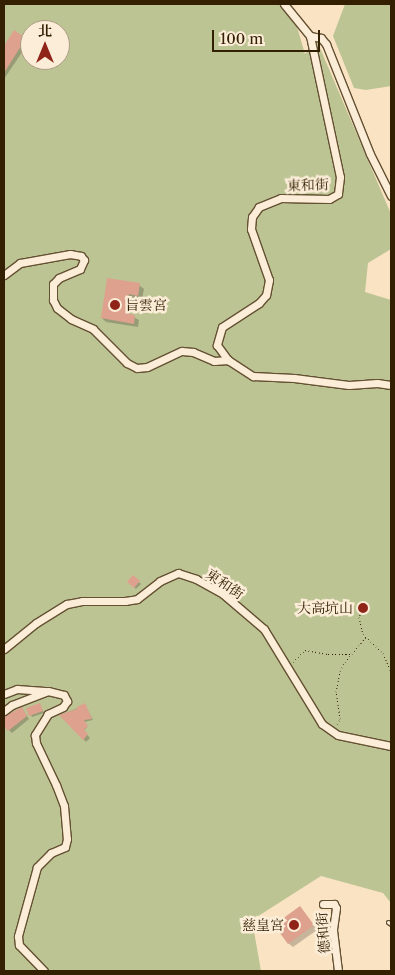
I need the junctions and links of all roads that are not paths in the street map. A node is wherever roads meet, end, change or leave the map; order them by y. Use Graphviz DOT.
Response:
graph roads {
  1 [pos="284,4"];
  2 [pos="310,36"];
  3 [pos="391,196"];
  4 [pos="4,276"];
  5 [pos="228,360"];
  6 [pos="391,385"];
  7 [pos="4,649"];
  8 [pos="48,691"];
  9 [pos="4,694"];
  10 [pos="4,711"];
  11 [pos="391,746"];
  12 [pos="322,904"];
  13 [pos="44,971"];
  14 [pos="338,971"];
  1 -- 2 [label="street"];
  2 -- 3 [label="street"];
  2 -- 5 [label="street, 東和街"];
  4 -- 5 [label="street"];
  5 -- 6 [label="street"];
  7 -- 11 [label="street, 東和街"];
  8 -- 9 [label="street"];
  8 -- 10 [label="street"];
  8 -- 13 [label="street"];
  12 -- 14 [label="street, 德和街"];
}
